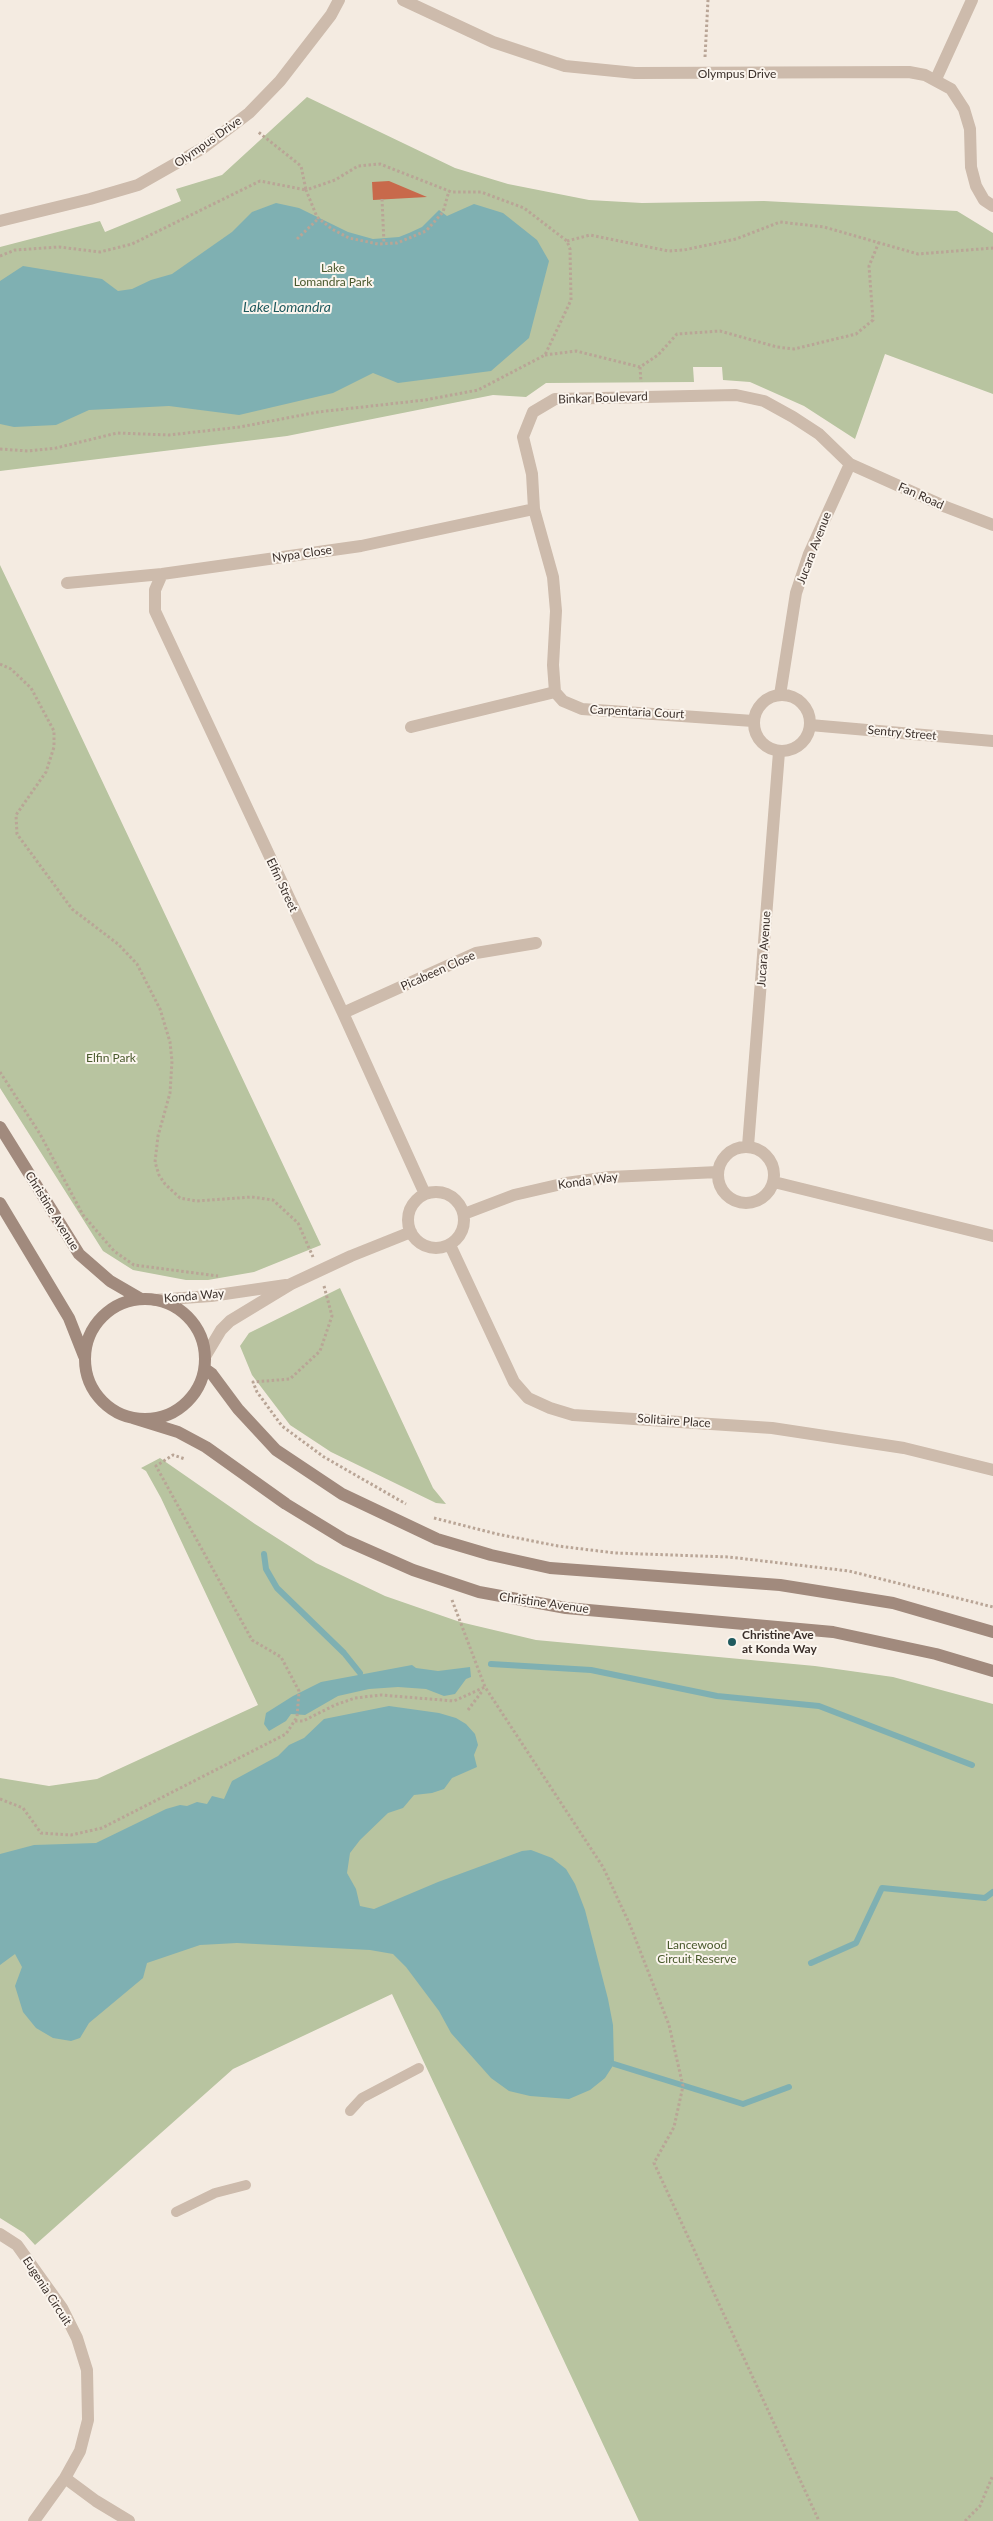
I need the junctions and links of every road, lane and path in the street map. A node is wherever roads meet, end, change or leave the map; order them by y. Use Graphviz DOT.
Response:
graph roads {
  1 [pos="339,0"];
  2 [pos="404,0"];
  3 [pos="708,0"];
  4 [pos="972,0"];
  5 [pos="705,74"];
  6 [pos="936,79"];
  7 [pos="257,131"];
  8 [pos="306,190"];
  9 [pos="450,191"];
  10 [pos="382,199"];
  11 [pos="993,206"];
  12 [pos="318,218"];
  13 [pos="0,221"];
  14 [pos="296,239"];
  15 [pos="567,241"];
  16 [pos="879,242"];
  17 [pos="384,244"];
  18 [pos="993,248"];
  19 [pos="0,256"];
  20 [pos="545,355"];
  21 [pos="0,450"];
  22 [pos="850,464"];
  23 [pos="534,509"];
  24 [pos="993,524"];
  25 [pos="162,574"];
  26 [pos="67,583"];
  27 [pos="0,664"];
  28 [pos="555,692"];
  29 [pos="780,695"];
  30 [pos="753,721"];
  31 [pos="810,725"];
  32 [pos="411,727"];
  33 [pos="993,741"];
  34 [pos="779,752"];
  35 [pos="536,943"];
  36 [pos="343,1013"];
  37 [pos="0,1072"];
  38 [pos="0,1128"];
  39 [pos="748,1146"];
  40 [pos="718,1172"];
  41 [pos="774,1182"];
  42 [pos="425,1194"];
  43 [pos="0,1203"];
  44 [pos="464,1214"];
  45 [pos="411,1232"];
  46 [pos="993,1236"];
  47 [pos="450,1245"];
  48 [pos="313,1255"];
  49 [pos="305,1258"];
  50 [pos="320,1270"];
  51 [pos="227,1277"];
  52 [pos="291,1284"];
  53 [pos="142,1299"];
  54 [pos="155,1300"];
  55 [pos="206,1355"];
  56 [pos="85,1361"];
  57 [pos="205,1369"];
  58 [pos="133,1418"];
  59 [pos="185,1459"];
  60 [pos="993,1470"];
  61 [pos="413,1507"];
  62 [pos="428,1516"];
  63 [pos="442,1581"];
  64 [pos="993,1607"];
  65 [pos="993,1632"];
  66 [pos="993,1671"];
  67 [pos="485,1687"];
  68 [pos="468,1710"];
  69 [pos="296,1719"];
  70 [pos="0,1799"];
  71 [pos="419,2068"];
  72 [pos="350,2111"];
  73 [pos="246,2185"];
  74 [pos="176,2212"];
  75 [pos="0,2234"];
  76 [pos="993,2475"];
  77 [pos="65,2478"];
  78 [pos="34,2521"];
  79 [pos="129,2521"];
  80 [pos="819,2521"];
  81 [pos="965,2521"];
  1 -- 13 [label="street, Olympus Drive"];
  2 -- 5 [label="street, Olympus Drive"];
  3 -- 5 [label="path"];
  4 -- 6 [label="street"];
  5 -- 6 [label="street, Olympus Drive"];
  6 -- 11 [label="street, Olympus Drive"];
  7 -- 8 [label="path"];
  8 -- 9 [label="path"];
  8 -- 12 [label="path"];
  8 -- 19 [label="path"];
  9 -- 15 [label="path"];
  9 -- 17 [label="path"];
  10 -- 17 [label="path"];
  12 -- 14 [label="path"];
  12 -- 17 [label="path"];
  15 -- 16 [label="path"];
  15 -- 20 [label="path"];
  16 -- 18 [label="path"];
  16 -- 20 [label="path"];
  20 -- 21 [label="path"];
  22 -- 23 [label="street, Binkar Boulevard"];
  22 -- 24 [label="street, Fan Road"];
  22 -- 29 [label="street, Jucara Avenue"];
  23 -- 25 [label="street, Nypa Close"];
  23 -- 28 [label="street, Binkar Boulevard"];
  25 -- 26 [label="street, Nypa Close"];
  25 -- 36 [label="street, Elfin Street"];
  27 -- 48 [label="path"];
  28 -- 30 [label="street, Carpentaria Court"];
  28 -- 32 [label="street"];
  29 -- 30 [label="street"];
  29 -- 31 [label="street"];
  30 -- 34 [label="street"];
  31 -- 33 [label="street, Sentry Street"];
  31 -- 34 [label="street"];
  34 -- 39 [label="street, Jucara Avenue"];
  35 -- 36 [label="street, Picabeen Close"];
  36 -- 42 [label="street, Elfin Street"];
  37 -- 51 [label="path"];
  38 -- 53 [label="main road, Christine Avenue"];
  39 -- 40 [label="street"];
  39 -- 41 [label="street"];
  40 -- 41 [label="street"];
  40 -- 44 [label="street, Konda Way"];
  41 -- 46 [label="street"];
  42 -- 44 [label="street"];
  42 -- 45 [label="street"];
  43 -- 56 [label="main road"];
  44 -- 47 [label="street"];
  45 -- 47 [label="street"];
  45 -- 50 [label="street, Konda Way"];
  47 -- 60 [label="street, Solitaire Place"];
  48 -- 49 [label="path"];
  48 -- 50 [label="path"];
  50 -- 52 [label="street, Konda Way"];
  50 -- 61 [label="path"];
  52 -- 54 [label="street, Konda Way"];
  52 -- 55 [label="street, Konda Way"];
  53 -- 54 [label="main road"];
  53 -- 56 [label="main road"];
  54 -- 55 [label="main road"];
  55 -- 57 [label="main road"];
  56 -- 58 [label="main road"];
  57 -- 58 [label="main road"];
  57 -- 65 [label="main road"];
  58 -- 63 [label="main road, Christine Avenue"];
  59 -- 69 [label="path"];
  62 -- 64 [label="path"];
  63 -- 66 [label="main road, Christine Avenue"];
  63 -- 67 [label="path"];
  67 -- 68 [label="path"];
  67 -- 69 [label="path"];
  67 -- 80 [label="path"];
  69 -- 70 [label="path"];
  71 -- 72 [label="lane"];
  73 -- 74 [label="lane"];
  75 -- 77 [label="street, Eugenia Circuit"];
  76 -- 81 [label="path"];
  77 -- 78 [label="street, Eugenia Circuit"];
  77 -- 79 [label="street"];
}
